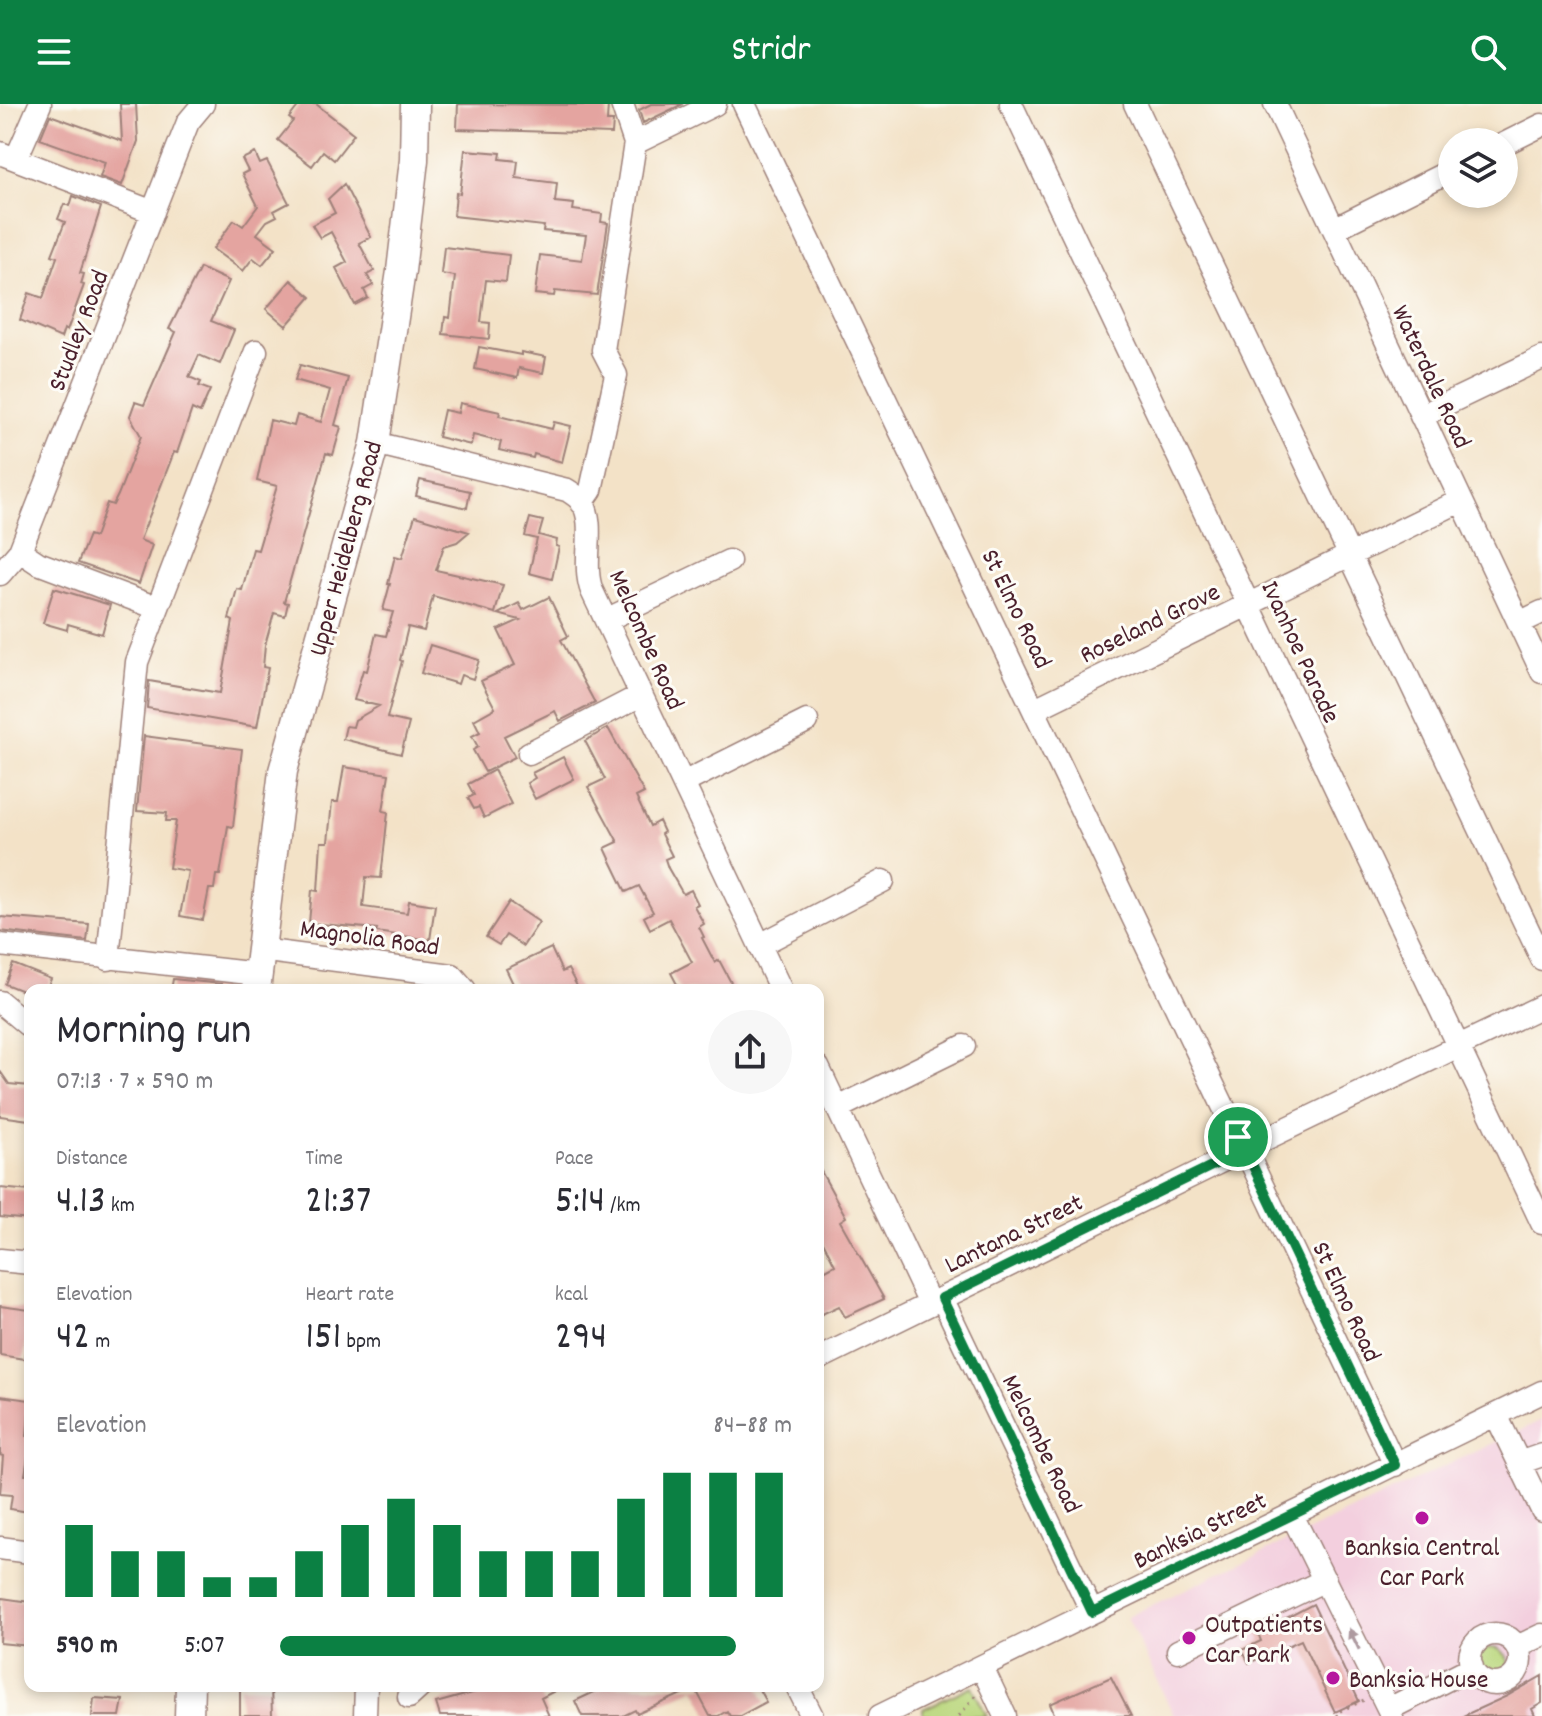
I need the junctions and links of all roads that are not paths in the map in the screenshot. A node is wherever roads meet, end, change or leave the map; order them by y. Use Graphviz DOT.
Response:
graph roads {
  1 [pos="40,104"];
  2 [pos="203,104"];
  3 [pos="415,104"];
  4 [pos="622,104"];
  5 [pos="715,104"];
  6 [pos="744,104"];
  7 [pos="1011,104"];
  8 [pos="1135,104"];
  9 [pos="1275,104"];
  10 [pos="1542,125"];
  11 [pos="1518,137"];
  12 [pos="635,143"];
  13 [pos="8,156"];
  14 [pos="1438,177"];
  15 [pos="153,212"];
  16 [pos="1334,229"];
  17 [pos="256,351"];
  18 [pos="1542,358"];
  19 [pos="1421,416"];
  20 [pos="375,443"];
  21 [pos="1460,501"];
  22 [pos="582,503"];
  23 [pos="20,551"];
  24 [pos="1350,555"];
  25 [pos="729,561"];
  26 [pos="0,574"];
  27 [pos="1250,604"];
  28 [pos="157,608"];
  29 [pos="1542,612"];
  30 [pos="606,620"];
  31 [pos="1519,623"];
  32 [pos="1542,672"];
  33 [pos="641,695"];
  34 [pos="1035,709"];
  35 [pos="807,721"];
  36 [pos="529,753"];
  37 [pos="683,783"];
  38 [pos="883,881"];
  39 [pos="0,945"];
  40 [pos="760,945"];
  41 [pos="108,959"];
  42 [pos="1542,959"];
  43 [pos="258,971"];
  44 [pos="460,984"];
  45 [pos="778,984"];
  46 [pos="0,1002"];
  47 [pos="1542,1006"];
  48 [pos="24,1022"];
  49 [pos="964,1046"];
  50 [pos="1457,1047"];
  51 [pos="824,1079"];
  52 [pos="838,1108"];
  53 [pos="1244,1149"];
  54 [pos="1542,1223"];
  55 [pos="0,1260"];
  56 [pos="24,1262"];
  57 [pos="936,1301"];
  58 [pos="824,1356"];
  59 [pos="1542,1392"];
  60 [pos="1496,1415"];
  61 [pos="1542,1455"];
  62 [pos="1519,1463"];
  63 [pos="1395,1465"];
  64 [pos="1542,1510"];
  65 [pos="1292,1515"];
  66 [pos="0,1548"];
  67 [pos="24,1551"];
  68 [pos="1325,1580"];
  69 [pos="1092,1612"];
  70 [pos="1542,1635"];
  71 [pos="1517,1647"];
  72 [pos="1178,1651"];
  73 [pos="982,1667"];
  74 [pos="1472,1667"];
  75 [pos="190,1692"];
  76 [pos="366,1692"];
  77 [pos="800,1692"];
  78 [pos="1385,1707"];
  79 [pos="890,1714"];
  80 [pos="189,1716"];
  81 [pos="365,1716"];
  82 [pos="812,1716"];
  83 [pos="1005,1716"];
  1 -- 13 [label="street"];
  2 -- 15 [label="street, Studley Road"];
  3 -- 20 [label="main road, Upper Heidelberg Road"];
  4 -- 12 [label="street"];
  5 -- 12 [label="street"];
  6 -- 34 [label="street, St Elmo Road"];
  7 -- 27 [label="street, Ivanhoe Parade"];
  8 -- 24 [label="street"];
  9 -- 16 [label="street, Waterdale Road"];
  10 -- 11 [label="street"];
  12 -- 22 [label="street"];
  13 -- 15 [label="street"];
  14 -- 16 [label="street"];
  15 -- 23 [label="street, Studley Road"];
  16 -- 19 [label="street, Waterdale Road"];
  17 -- 28 [label="street"];
  18 -- 19 [label="street"];
  19 -- 21 [label="street, Waterdale Road"];
  20 -- 22 [label="street"];
  20 -- 43 [label="main road, Upper Heidelberg Road"];
  21 -- 24 [label="street, Roseland Grove"];
  21 -- 31 [label="street, Waterdale Road"];
  22 -- 30 [label="street, Melcombe Road"];
  23 -- 26 [label="street, Studley Road"];
  23 -- 28 [label="street"];
  24 -- 27 [label="street, Roseland Grove"];
  24 -- 42 [label="street"];
  25 -- 30 [label="street"];
  27 -- 34 [label="street, Roseland Grove"];
  27 -- 50 [label="street, Ivanhoe Parade"];
  28 -- 41 [label="street"];
  29 -- 31 [label="street"];
  30 -- 33 [label="street, Melcombe Road"];
  31 -- 32 [label="street, Waterdale Road"];
  33 -- 36 [label="street"];
  33 -- 37 [label="street, Melcombe Road"];
  34 -- 53 [label="street, St Elmo Road"];
  35 -- 37 [label="street"];
  37 -- 40 [label="street, Melcombe Road"];
  38 -- 40 [label="street"];
  39 -- 41 [label="street, Magnolia Road"];
  40 -- 45 [label="street, Melcombe Road"];
  41 -- 43 [label="street, Magnolia Road"];
  43 -- 44 [label="street, Magnolia Road"];
  46 -- 48 [label="street"];
  47 -- 50 [label="street, Lantana Street"];
  49 -- 52 [label="street"];
  50 -- 53 [label="street, Lantana Street"];
  50 -- 54 [label="street, Ivanhoe Parade"];
  51 -- 52 [label="street, Melcombe Road"];
  52 -- 57 [label="street, Melcombe Road"];
  53 -- 57 [label="street, Lantana Street"];
  53 -- 63 [label="street, St Elmo Road"];
  55 -- 56 [label="street"];
  57 -- 58 [label="street, Lantana Street"];
  57 -- 69 [label="street, Melcombe Road"];
  59 -- 60 [label="street, Banksia Street"];
  60 -- 62 [label="street"];
  60 -- 63 [label="street, Banksia Street"];
  61 -- 62 [label="street"];
  62 -- 64 [label="street"];
  63 -- 65 [label="street, Banksia Street"];
  65 -- 68 [label="street"];
  65 -- 69 [label="street, Banksia Street"];
  66 -- 67 [label="street"];
  68 -- 72 [label="street"];
  78 -- 68 [label="street, one-way"];
  69 -- 73 [label="street, Banksia Street"];
  70 -- 71 [label="street"];
  71 -- 74 [label="street"];
  71 -- 74 [label="street"];
  73 -- 79 [label="street, Banksia Street"];
  73 -- 83 [label="street"];
  74 -- 78 [label="street"];
  75 -- 80 [label="main road"];
  76 -- 81 [label="street"];
  77 -- 82 [label="street"];
}
